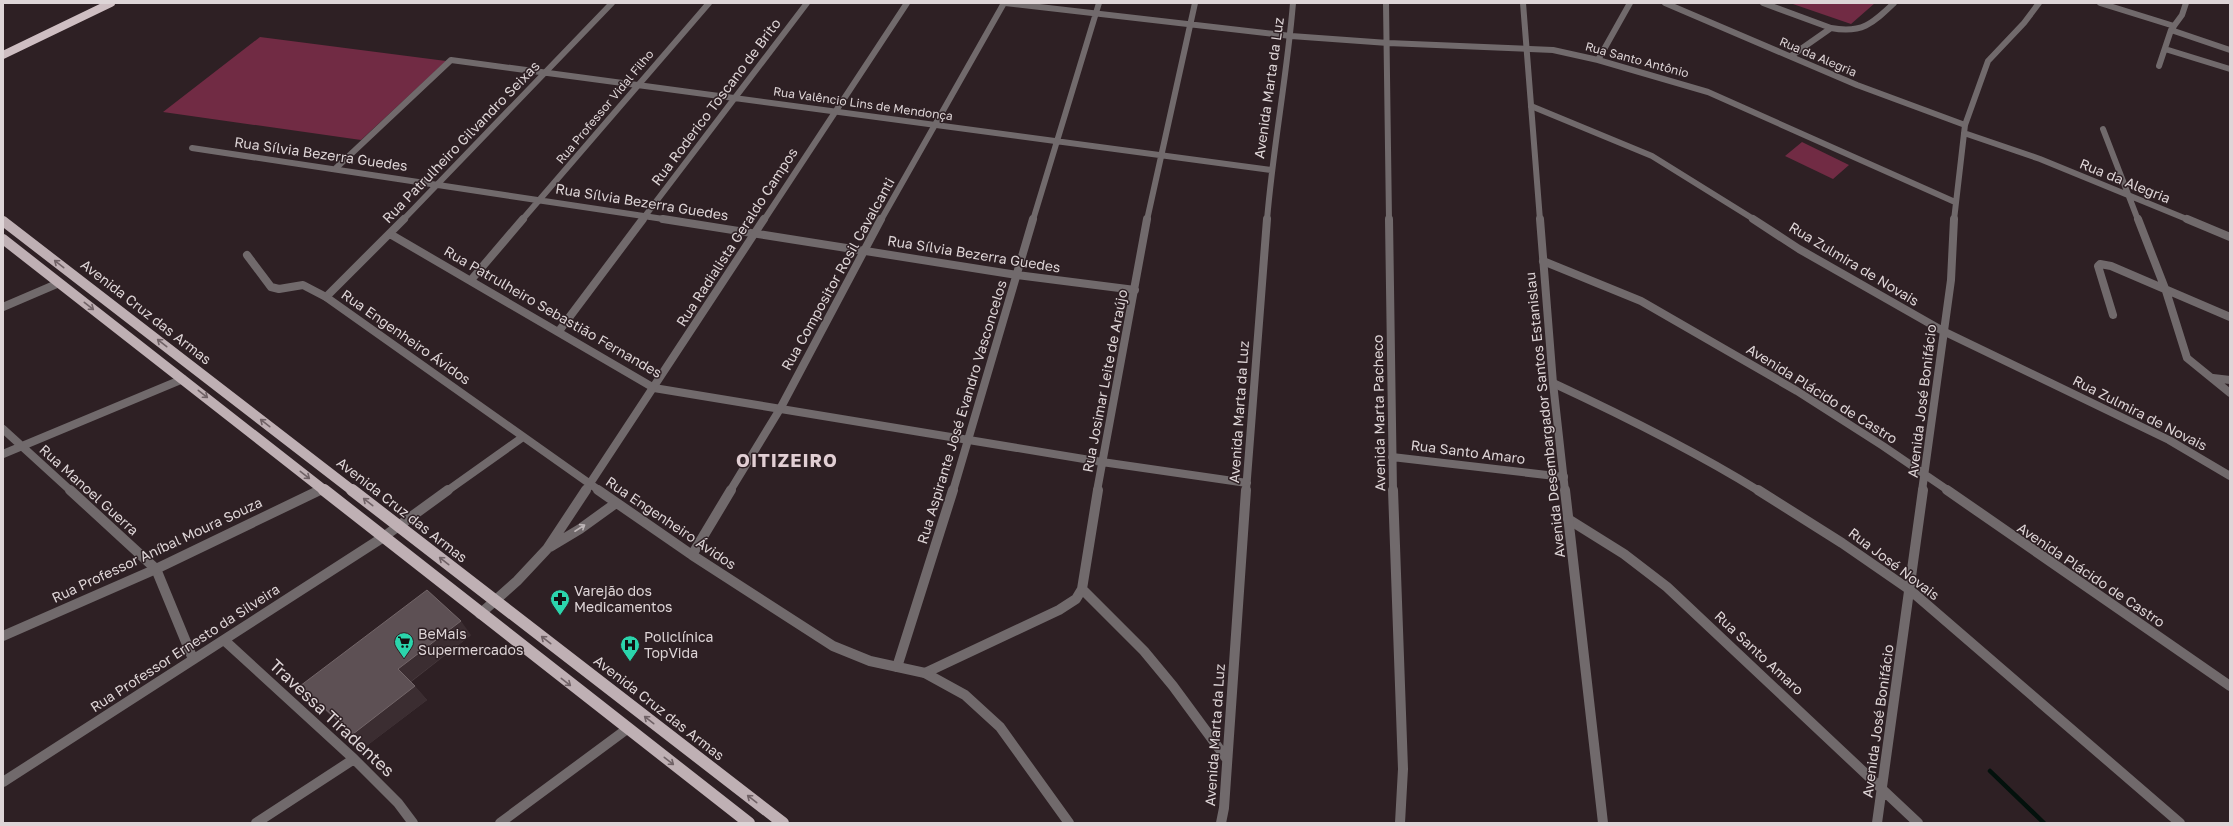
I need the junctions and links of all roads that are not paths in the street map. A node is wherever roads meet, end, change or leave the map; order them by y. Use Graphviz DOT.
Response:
graph roads {
  1 [pos="97,3"];
  2 [pos="111,3"];
  3 [pos="612,3"];
  4 [pos="709,3"];
  5 [pos="807,3"];
  6 [pos="907,3"];
  7 [pos="1005,3"];
  8 [pos="1099,3"];
  9 [pos="1194,3"];
  10 [pos="1293,3"];
  11 [pos="1386,3"];
  12 [pos="1524,3"];
  13 [pos="1630,3"];
  14 [pos="1665,3"];
  15 [pos="1763,3"];
  16 [pos="1894,3"];
  17 [pos="2039,3"];
  18 [pos="2100,3"];
  19 [pos="2186,3"];
  20 [pos="1096,14"];
  21 [pos="1189,25"];
  22 [pos="1831,28"];
  23 [pos="2173,28"];
  24 [pos="1291,36"];
  25 [pos="1388,43"];
  26 [pos="3,48"];
  27 [pos="1527,48"];
  28 [pos="2165,49"];
  29 [pos="2230,50"];
  30 [pos="3,55"];
  31 [pos="1790,56"];
  32 [pos="1598,60"];
  33 [pos="2159,66"];
  34 [pos="2230,68"];
  35 [pos="545,72"];
  36 [pos="638,85"];
  37 [pos="733,98"];
  38 [pos="1531,106"];
  39 [pos="836,111"];
  40 [pos="936,125"];
  41 [pos="1965,129"];
  42 [pos="2103,129"];
  43 [pos="1056,141"];
  44 [pos="192,148"];
  45 [pos="1160,156"];
  46 [pos="335,169"];
  47 [pos="1271,170"];
  48 [pos="437,185"];
  49 [pos="2129,196"];
  50 [pos="542,200"];
  51 [pos="1955,202"];
  52 [pos="645,216"];
  53 [pos="3,220"];
  54 [pos="755,233"];
  55 [pos="390,234"];
  56 [pos="2230,237"];
  57 [pos="3,239"];
  58 [pos="864,250"];
  59 [pos="247,255"];
  60 [pos="1543,261"];
  61 [pos="1017,275"];
  62 [pos="471,280"];
  63 [pos="59,283"];
  64 [pos="1135,290"];
  65 [pos="2166,291"];
  66 [pos="326,297"];
  67 [pos="3,307"];
  68 [pos="2113,315"];
  69 [pos="2230,317"];
  70 [pos="559,331"];
  71 [pos="1944,332"];
  72 [pos="2212,378"];
  73 [pos="183,379"];
  74 [pos="2230,380"];
  75 [pos="1553,383"];
  76 [pos="654,388"];
  77 [pos="2230,392"];
  78 [pos="780,409"];
  79 [pos="3,429"];
  80 [pos="523,437"];
  81 [pos="969,440"];
  82 [pos="22,447"];
  83 [pos="3,454"];
  84 [pos="1392,457"];
  85 [pos="1102,462"];
  86 [pos="2230,476"];
  87 [pos="1564,477"];
  88 [pos="1925,477"];
  89 [pos="1247,483"];
  90 [pos="589,484"];
  91 [pos="323,489"];
  92 [pos="616,503"];
  93 [pos="1568,519"];
  94 [pos="399,526"];
  95 [pos="382,538"];
  96 [pos="547,549"];
  97 [pos="692,555"];
  98 [pos="156,569"];
  99 [pos="1082,589"];
  100 [pos="1910,590"];
  101 [pos="496,601"];
  102 [pos="480,614"];
  103 [pos="3,636"];
  104 [pos="224,640"];
  105 [pos="193,659"];
  106 [pos="897,667"];
  107 [pos="925,673"];
  108 [pos="2230,686"];
  109 [pos="627,729"];
  110 [pos="1226,758"];
  111 [pos="354,759"];
  112 [pos="3,782"];
  113 [pos="1881,788"];
  114 [pos="256,823"];
  115 [pos="413,823"];
  116 [pos="500,823"];
  117 [pos="747,823"];
  118 [pos="783,823"];
  119 [pos="1069,823"];
  120 [pos="1221,823"];
  121 [pos="1400,823"];
  122 [pos="1603,823"];
  123 [pos="1877,823"];
  124 [pos="1918,823"];
  125 [pos="2180,823"];
  1 -- 26 [label="highway"];
  2 -- 30 [label="highway"];
  3 -- 35 [label="street, Rua Patrulheiro Gilvandro Seixas"];
  4 -- 36 [label="street, Rua Professor Vidal Filho"];
  5 -- 37 [label="street, Rua Roderico Toscano de Brito"];
  6 -- 39 [label="street, Rua Radialista Geraldo Campos"];
  7 -- 20 [label="street, Rua Santo Antônio"];
  7 -- 40 [label="street, Rua Compositor Rosil Cavalcanti"];
  8 -- 20 [label="street, Rua Aspirante José Evandro Vasconcelos"];
  9 -- 21 [label="street, Rua Josimar Leite de Araújo"];
  10 -- 24 [label="street, Avenida Marta da Luz"];
  11 -- 25 [label="street, Avenida Marta Pacheco"];
  12 -- 27 [label="street, Avenida Desembargador Santos Estanislau"];
  13 -- 32 [label="street"];
  14 -- 31 [label="street, Rua da Alegria"];
  15 -- 22 [label="street"];
  16 -- 22 [label="street"];
  17 -- 41 [label="street, Avenida José Bonifácio"];
  18 -- 23 [label="street"];
  19 -- 23 [label="street"];
  20 -- 21 [label="street, Rua Santo Antônio"];
  20 -- 43 [label="street, Rua Aspirante José Evandro Vasconcelos"];
  21 -- 24 [label="street, Rua Santo Antônio"];
  21 -- 45 [label="street, Rua Josimar Leite de Araújo"];
  22 -- 31 [label="street"];
  23 -- 28 [label="street"];
  23 -- 29 [label="street"];
  24 -- 25 [label="street, Rua Santo Antônio"];
  24 -- 47 [label="street, Avenida Marta da Luz"];
  25 -- 27 [label="street, Rua Santo Antônio"];
  25 -- 84 [label="street, Avenida Marta Pacheco"];
  27 -- 32 [label="street, Rua Santo Antônio"];
  27 -- 38 [label="street, Avenida Desembargador Santos Estanislau"];
  28 -- 33 [label="street"];
  28 -- 34 [label="street"];
  31 -- 41 [label="street, Rua da Alegria"];
  32 -- 51 [label="street, Rua Santo Antônio"];
  35 -- 36 [label="street, Rua Valêncio Lins de Mendonça"];
  35 -- 46 [label="street, Rua Valêncio Lins de Mendonça"];
  35 -- 48 [label="street, Rua Patrulheiro Gilvandro Seixas"];
  36 -- 37 [label="street, Rua Valêncio Lins de Mendonça"];
  36 -- 50 [label="street, Rua Professor Vidal Filho"];
  37 -- 39 [label="street, Rua Valêncio Lins de Mendonça"];
  37 -- 52 [label="street, Rua Roderico Toscano de Brito"];
  38 -- 60 [label="street, Avenida Desembargador Santos Estanislau"];
  38 -- 71 [label="street, Rua Zulmira de Novais"];
  39 -- 40 [label="street, Rua Valêncio Lins de Mendonça"];
  39 -- 54 [label="street, Rua Radialista Geraldo Campos"];
  40 -- 43 [label="street, Rua Valêncio Lins de Mendonça"];
  40 -- 58 [label="street, Rua Compositor Rosil Cavalcanti"];
  41 -- 49 [label="street, Rua da Alegria"];
  41 -- 51 [label="street, Avenida José Bonifácio"];
  42 -- 49 [label="street"];
  43 -- 45 [label="street, Rua Valêncio Lins de Mendonça"];
  43 -- 61 [label="street, Rua Aspirante José Evandro Vasconcelos"];
  44 -- 46 [label="street, Rua Sílvia Bezerra Guedes"];
  45 -- 47 [label="street, Rua Valêncio Lins de Mendonça"];
  45 -- 64 [label="street, Rua Josimar Leite de Araújo"];
  46 -- 48 [label="street, Rua Sílvia Bezerra Guedes"];
  47 -- 89 [label="street, Avenida Marta da Luz"];
  48 -- 50 [label="street, Rua Sílvia Bezerra Guedes"];
  48 -- 55 [label="street, Rua Patrulheiro Gilvandro Seixas"];
  49 -- 56 [label="street, Rua da Alegria"];
  49 -- 65 [label="street"];
  50 -- 52 [label="street, Rua Sílvia Bezerra Guedes"];
  50 -- 62 [label="street, Rua Professor Vidal Filho"];
  51 -- 71 [label="street, Avenida José Bonifácio"];
  52 -- 54 [label="street, Rua Sílvia Bezerra Guedes"];
  52 -- 70 [label="street, Rua Roderico Toscano de Brito"];
  94 -- 53 [label="main road, Avenida Cruz das Armas, one-way"];
  54 -- 58 [label="street, Rua Sílvia Bezerra Guedes"];
  54 -- 76 [label="street, Rua Radialista Geraldo Campos"];
  55 -- 62 [label="street, Rua Patrulheiro Sebastião Fernandes"];
  55 -- 66 [label="street, Rua Patrulheiro Gilvandro Seixas"];
  57 -- 63 [label="main road"];
  58 -- 61 [label="street, Rua Sílvia Bezerra Guedes"];
  58 -- 78 [label="street, Rua Compositor Rosil Cavalcanti"];
  59 -- 66 [label="street, Rua Engenheiro Ávidos"];
  60 -- 75 [label="street, Avenida Desembargador Santos Estanislau"];
  60 -- 88 [label="street, Avenida Plácido de Castro"];
  61 -- 64 [label="street, Rua Sílvia Bezerra Guedes"];
  61 -- 81 [label="street, Rua Aspirante José Evandro Vasconcelos"];
  62 -- 70 [label="street, Rua Patrulheiro Sebastião Fernandes"];
  63 -- 67 [label="street"];
  63 -- 73 [label="main road, one-way"];
  64 -- 85 [label="street, Rua Josimar Leite de Araújo"];
  65 -- 68 [label="street"];
  65 -- 69 [label="street"];
  65 -- 72 [label="street"];
  66 -- 80 [label="street, Rua Engenheiro Ávidos"];
  70 -- 76 [label="street, Rua Patrulheiro Sebastião Fernandes"];
  71 -- 86 [label="street, Rua Zulmira de Novais"];
  71 -- 88 [label="street, Avenida José Bonifácio"];
  72 -- 74 [label="street"];
  72 -- 77 [label="street"];
  73 -- 82 [label="street"];
  73 -- 91 [label="main road, one-way"];
  75 -- 87 [label="street, Avenida Desembargador Santos Estanislau"];
  75 -- 100 [label="street, Rua José Novais"];
  76 -- 78 [label="street, Rua Patrulheiro Sebastião Fernandes"];
  76 -- 90 [label="street, Rua Radialista Geraldo Campos"];
  78 -- 81 [label="street, Rua Patrulheiro Sebastião Fernandes"];
  78 -- 97 [label="street, Rua Compositor Rosil Cavalcanti"];
  79 -- 82 [label="street, Rua Manoel Guerra"];
  80 -- 90 [label="street, Rua Engenheiro Ávidos"];
  80 -- 94 [label="street, Rua Professor Ernesto da Silveira"];
  81 -- 85 [label="street, Rua Patrulheiro Sebastião Fernandes"];
  81 -- 106 [label="street, Rua Aspirante José Evandro Vasconcelos"];
  82 -- 83 [label="street"];
  82 -- 98 [label="street, Rua Manoel Guerra"];
  84 -- 87 [label="street, Rua Santo Amaro"];
  84 -- 121 [label="street, Avenida Marta Pacheco"];
  85 -- 89 [label="street, Rua Patrulheiro Sebastião Fernandes"];
  85 -- 99 [label="street, Rua Josimar Leite de Araújo"];
  87 -- 93 [label="street, Avenida Desembargador Santos Estanislau"];
  88 -- 100 [label="street, Avenida José Bonifácio"];
  88 -- 108 [label="street, Avenida Plácido de Castro"];
  89 -- 110 [label="street, Avenida Marta da Luz"];
  90 -- 92 [label="street, Rua Engenheiro Ávidos"];
  90 -- 96 [label="street, Rua Radialista Geraldo Campos"];
  91 -- 95 [label="main road"];
  91 -- 98 [label="street, Rua Professor Aníbal Moura Souza"];
  96 -- 92 [label="street, one-way"];
  92 -- 97 [label="street, Rua Engenheiro Ávidos"];
  93 -- 113 [label="street, Rua Santo Amaro"];
  93 -- 122 [label="street, Avenida Desembargador Santos Estanislau"];
  94 -- 95 [label="street, Rua Professor Ernesto da Silveira"];
  101 -- 94 [label="main road, Avenida Cruz das Armas, one-way"];
  95 -- 102 [label="main road"];
  95 -- 104 [label="street, Rua Professor Ernesto da Silveira"];
  96 -- 101 [label="street"];
  97 -- 106 [label="street, Rua Engenheiro Ávidos"];
  98 -- 103 [label="street, Rua Professor Aníbal Moura Souza"];
  98 -- 105 [label="street, Rua Manoel Guerra"];
  99 -- 107 [label="street"];
  99 -- 110 [label="street"];
  100 -- 113 [label="street, Avenida José Bonifácio"];
  100 -- 125 [label="street, Rua José Novais"];
  101 -- 102 [label="street"];
  118 -- 101 [label="main road, Avenida Cruz das Armas, one-way"];
  102 -- 109 [label="main road, one-way"];
  104 -- 105 [label="street, Rua Professor Ernesto da Silveira"];
  104 -- 111 [label="street, Travessa Tiradentes"];
  105 -- 112 [label="street, Rua Professor Ernesto da Silveira"];
  106 -- 107 [label="street, Rua Engenheiro Ávidos"];
  107 -- 119 [label="street, Rua Engenheiro Ávidos"];
  109 -- 116 [label="street"];
  109 -- 117 [label="main road, one-way"];
  110 -- 120 [label="street, Avenida Marta da Luz"];
  111 -- 114 [label="street"];
  111 -- 115 [label="street, Travessa Tiradentes"];
  113 -- 123 [label="street, Avenida José Bonifácio"];
  113 -- 124 [label="street, Rua Santo Amaro"];
}
